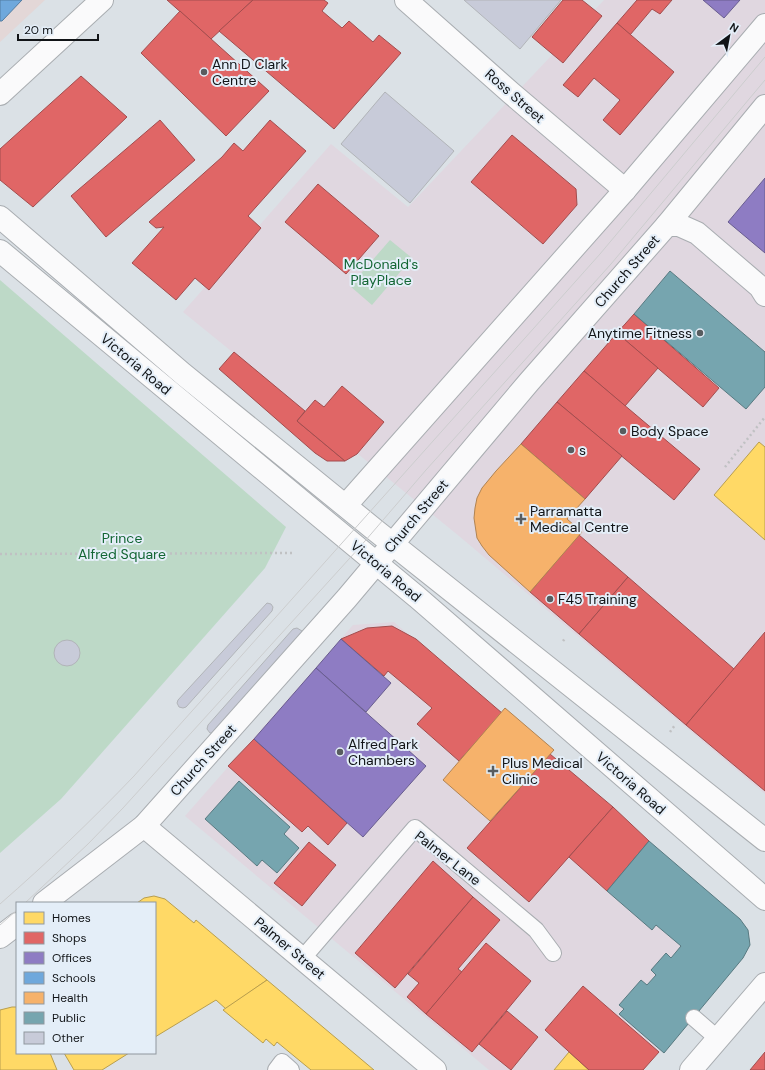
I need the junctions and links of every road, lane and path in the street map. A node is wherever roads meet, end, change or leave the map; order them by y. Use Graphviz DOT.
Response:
graph roads {
  1 [pos="102,0"];
  2 [pos="406,0"];
  3 [pos="765,25"];
  4 [pos="0,94"];
  5 [pos="765,106"];
  6 [pos="625,190"];
  7 [pos="0,217"];
  8 [pos="667,225"];
  9 [pos="0,251"];
  10 [pos="765,295"];
  11 [pos="765,417"];
  12 [pos="725,467"];
  13 [pos="346,506"];
  14 [pos="392,544"];
  15 [pos="293,553"];
  16 [pos="0,554"];
  17 [pos="376,563"];
  18 [pos="566,637"];
  19 [pos="563,641"];
  20 [pos="675,725"];
  21 [pos="670,732"];
  22 [pos="144,826"];
  23 [pos="765,840"];
  24 [pos="765,899"];
  25 [pos="45,902"];
  26 [pos="16,925"];
  27 [pos="0,937"];
  28 [pos="553,953"];
  29 [pos="302,959"];
  30 [pos="765,984"];
  31 [pos="694,1018"];
  32 [pos="717,1038"];
  33 [pos="276,1070"];
  34 [pos="291,1070"];
  35 [pos="435,1070"];
  36 [pos="691,1070"];
  1 -- 4 [label="street"];
  2 -- 6 [label="street, Ross Street"];
  3 -- 6 [label="street"];
  5 -- 8 [label="street, Church Street"];
  6 -- 13 [label="street"];
  7 -- 13 [label="street, Victoria Road"];
  8 -- 10 [label="street"];
  8 -- 14 [label="street, Church Street"];
  9 -- 17 [label="street, Victoria Road"];
  11 -- 12 [label="path"];
  13 -- 14 [label="street, Victoria Road"];
  14 -- 17 [label="street, Church Street"];
  14 -- 23 [label="street, Victoria Road"];
  15 -- 16 [label="path"];
  17 -- 22 [label="street, Church Street"];
  17 -- 24 [label="street, Victoria Road"];
  18 -- 19 [label="path"];
  20 -- 21 [label="path"];
  22 -- 25 [label="street, Church Street"];
  22 -- 29 [label="street, Palmer Street"];
  26 -- 27 [label="street"];
  28 -- 29 [label="lane, Palmer Lane"];
  29 -- 35 [label="street, Palmer Street"];
  30 -- 32 [label="street"];
  31 -- 32 [label="lane"];
  32 -- 36 [label="street"];
  33 -- 34 [label="lane"];
}
